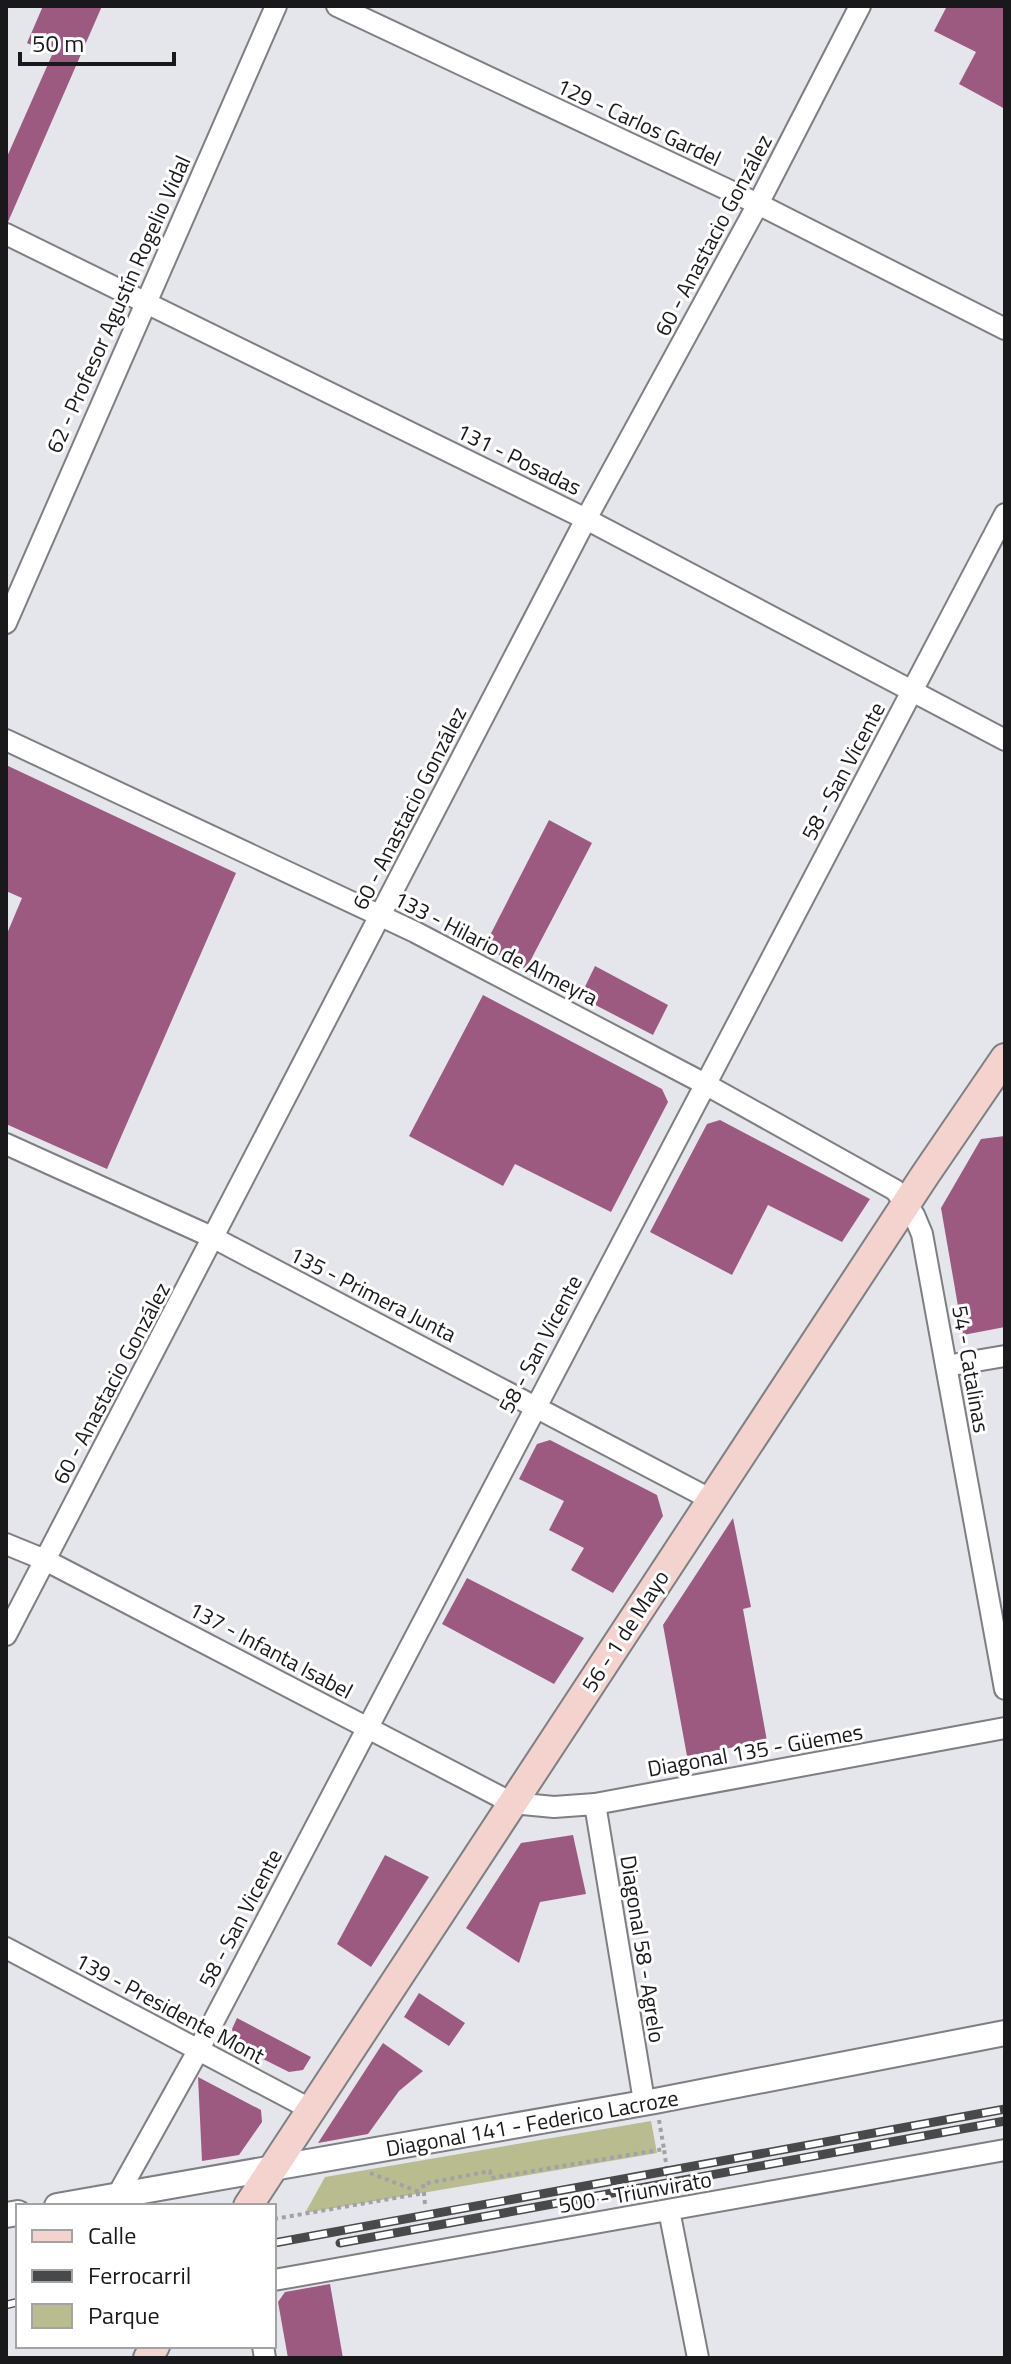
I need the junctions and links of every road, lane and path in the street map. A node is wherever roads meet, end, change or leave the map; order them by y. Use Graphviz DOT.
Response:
graph roads {
  1 [pos="276,6"];
  2 [pos="337,6"];
  3 [pos="860,6"];
  4 [pos="758,204"];
  5 [pos="6,234"];
  6 [pos="144,301"];
  7 [pos="1005,329"];
  8 [pos="1005,514"];
  9 [pos="586,519"];
  10 [pos="6,623"];
  11 [pos="913,690"];
  12 [pos="6,740"];
  13 [pos="1005,740"];
  14 [pos="380,916"];
  15 [pos="1005,1058"];
  16 [pos="705,1084"];
  17 [pos="6,1144"];
  18 [pos="906,1203"];
  19 [pos="214,1238"];
  20 [pos="1005,1356"];
  21 [pos="946,1366"];
  22 [pos="535,1405"];
  23 [pos="712,1500"];
  24 [pos="6,1544"];
  25 [pos="45,1560"];
  26 [pos="6,1635"];
  27 [pos="1005,1689"];
  28 [pos="366,1727"];
  29 [pos="1005,1728"];
  30 [pos="512,1803"];
  31 [pos="595,1804"];
  32 [pos="6,1948"];
  33 [pos="1005,2033"];
  34 [pos="199,2049"];
  35 [pos="644,2101"];
  36 [pos="312,2110"];
  37 [pos="1005,2150"];
  38 [pos="360,2154"];
  39 [pos="275,2168"];
  40 [pos="424,2193"];
  41 [pos="117,2196"];
  42 [pos="69,2204"];
  43 [pos="249,2204"];
  44 [pos="425,2204"];
  45 [pos="669,2210"];
  46 [pos="276,2219"];
  47 [pos="276,2280"];
  48 [pos="698,2358"];
  1 -- 6 [label="street, 62 - Profesor Agustín Rogelio Vidal"];
  2 -- 4 [label="street, 129 - Carlos Gardel"];
  3 -- 4 [label="street, 60 - Anastacio González"];
  4 -- 7 [label="street, 129 - Carlos Gardel"];
  4 -- 9 [label="street, 60 - Anastacio González"];
  5 -- 6 [label="street, 131 - Posadas"];
  6 -- 9 [label="street, 131 - Posadas"];
  6 -- 10 [label="street, 62 - Profesor Agustín Rogelio Vidal"];
  8 -- 11 [label="street, 58 - San Vicente"];
  9 -- 11 [label="street, 131 - Posadas"];
  9 -- 14 [label="street, 60 - Anastacio González"];
  11 -- 13 [label="street, 131 - Posadas"];
  11 -- 16 [label="street, 58 - San Vicente"];
  12 -- 14 [label="street, 133 - Hilario de Almeyra"];
  14 -- 16 [label="street, 133 - Hilario de Almeyra"];
  14 -- 19 [label="street, 60 - Anastacio González"];
  15 -- 18 [label="main road, 56 - 1 de Mayo"];
  16 -- 18 [label="street, 133 - Hilario de Almeyra"];
  16 -- 22 [label="street, 58 - San Vicente"];
  17 -- 19 [label="street, 135 - Primera Junta"];
  18 -- 21 [label="street, 54 - Catalinas"];
  18 -- 23 [label="main road, 56 - 1 de Mayo"];
  19 -- 22 [label="street, 135 - Primera Junta"];
  19 -- 25 [label="street, 60 - Anastacio González"];
  20 -- 21 [label="street"];
  21 -- 27 [label="street, 54 - Catalinas"];
  22 -- 23 [label="street, 135 - Primera Junta"];
  22 -- 28 [label="street, 58 - San Vicente"];
  23 -- 30 [label="main road, 56 - 1 de Mayo"];
  24 -- 25 [label="street, 137 - Infanta Isabel"];
  25 -- 26 [label="street, 60 - Anastacio González"];
  25 -- 28 [label="street, 137 - Infanta Isabel"];
  28 -- 30 [label="street, 137 - Infanta Isabel"];
  28 -- 34 [label="street, 58 - San Vicente"];
  29 -- 31 [label="street, Diagonal 135 - Güemes"];
  30 -- 31 [label="street, Diagonal 135 - Güemes"];
  30 -- 36 [label="main road, 56 - 1 de Mayo"];
  31 -- 35 [label="street, Diagonal 58 - Agrelo"];
  32 -- 34 [label="street, 139 - Presidente Mont"];
  33 -- 35 [label="street, Diagonal 141 - Federico Lacroze"];
  34 -- 36 [label="street, 139 - Presidente Mont"];
  34 -- 41 [label="street, 58 - San Vicente"];
  35 -- 38 [label="street, Diagonal 141 - Federico Lacroze"];
  36 -- 39 [label="main road, 56 - 1 de Mayo"];
  37 -- 45 [label="street, 500 - Triunvirato"];
  38 -- 39 [label="street, Diagonal 141 - Federico Lacroze"];
  38 -- 40 [label="path"];
  39 -- 41 [label="street, Diagonal 141 - Federico Lacroze"];
  39 -- 43 [label="main road, 56 - 1 de Mayo"];
  40 -- 44 [label="path"];
  40 -- 45 [label="path"];
  40 -- 46 [label="path"];
  41 -- 42 [label="street, Diagonal 141 - Federico Lacroze"];
  45 -- 47 [label="street, 500 - Triunvirato"];
  45 -- 48 [label="street"];
}
